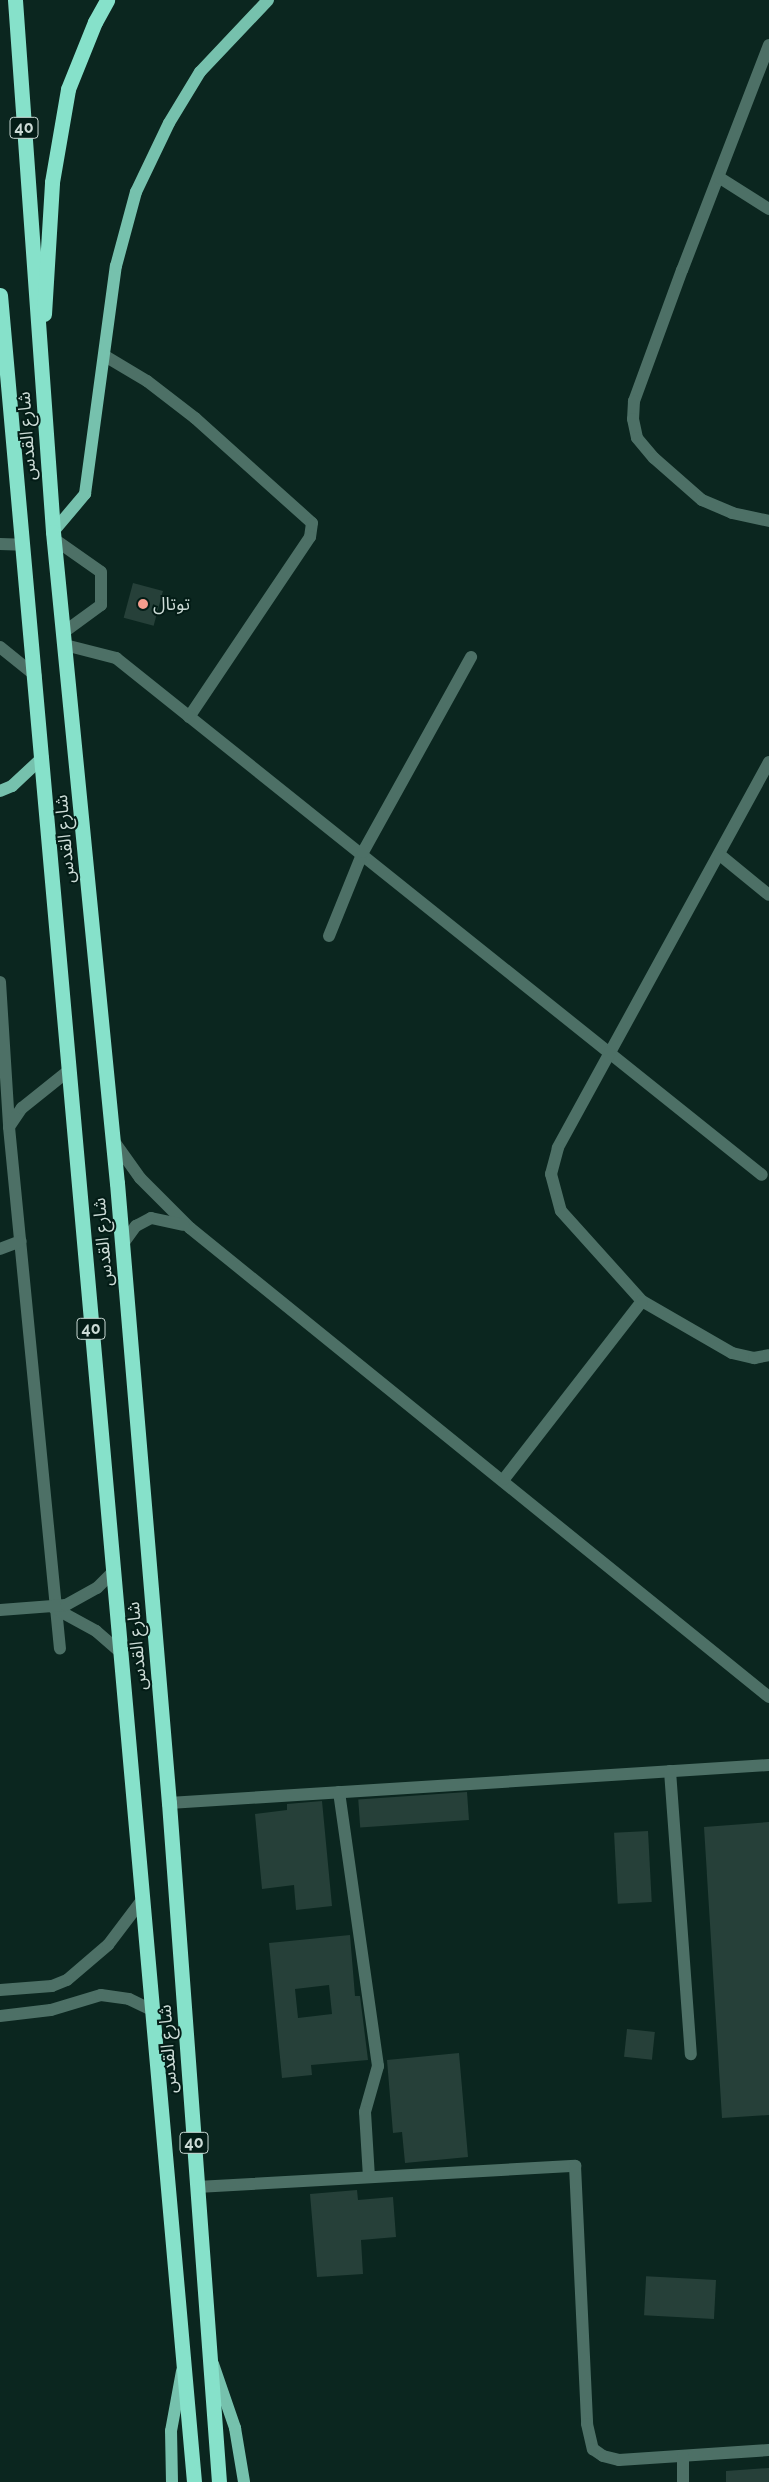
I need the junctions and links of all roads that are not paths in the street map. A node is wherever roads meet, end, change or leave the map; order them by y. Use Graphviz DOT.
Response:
graph roads {
  1 [pos="15,0"];
  2 [pos="108,0"];
  3 [pos="268,0"];
  4 [pos="769,45"];
  5 [pos="720,178"];
  6 [pos="769,209"];
  7 [pos="0,294"];
  8 [pos="40,350"];
  9 [pos="105,356"];
  10 [pos="6,415"];
  11 [pos="769,521"];
  12 [pos="54,535"];
  13 [pos="0,544"];
  14 [pos="23,545"];
  15 [pos="65,638"];
  16 [pos="0,647"];
  17 [pos="471,657"];
  18 [pos="36,676"];
  19 [pos="189,717"];
  20 [pos="44,757"];
  21 [pos="769,762"];
  22 [pos="0,791"];
  23 [pos="363,852"];
  24 [pos="720,855"];
  25 [pos="769,895"];
  26 [pos="329,936"];
  27 [pos="0,982"];
  28 [pos="610,1056"];
  29 [pos="67,1072"];
  30 [pos="9,1127"];
  31 [pos="113,1140"];
  32 [pos="762,1175"];
  33 [pos="190,1228"];
  34 [pos="21,1241"];
  35 [pos="122,1245"];
  36 [pos="0,1249"];
  37 [pos="642,1302"];
  38 [pos="769,1355"];
  39 [pos="504,1479"];
  40 [pos="114,1571"];
  41 [pos="54,1608"];
  42 [pos="0,1610"];
  43 [pos="60,1649"];
  44 [pos="120,1652"];
  45 [pos="769,1697"];
  46 [pos="769,1765"];
  47 [pos="670,1771"];
  48 [pos="338,1792"];
  49 [pos="169,1803"];
  50 [pos="142,1900"];
  51 [pos="0,1990"];
  52 [pos="152,2010"];
  53 [pos="0,2016"];
  54 [pos="691,2054"];
  55 [pos="369,2178"];
  56 [pos="197,2187"];
  57 [pos="210,2358"];
  58 [pos="184,2364"];
  59 [pos="769,2450"];
  60 [pos="683,2456"];
  61 [pos="172,2482"];
  62 [pos="194,2482"];
  63 [pos="219,2482"];
  64 [pos="244,2482"];
  65 [pos="683,2482"];
  1 -- 8 [label="highway, شارع القدس / 40"];
  2 -- 8 [label="highway"];
  3 -- 9 [label="main road"];
  4 -- 5 [label="street"];
  5 -- 6 [label="street"];
  5 -- 11 [label="street"];
  7 -- 10 [label="highway, شارع القدس / 40"];
  8 -- 12 [label="highway, شارع القدس / 40"];
  9 -- 12 [label="main road"];
  9 -- 19 [label="street"];
  10 -- 14 [label="highway, شارع القدس / 40"];
  12 -- 15 [label="highway, شارع القدس / 40"];
  12 -- 15 [label="street"];
  13 -- 14 [label="street"];
  14 -- 18 [label="highway, شارع القدس / 40"];
  15 -- 19 [label="street"];
  15 -- 31 [label="highway, شارع القدس / 40"];
  16 -- 18 [label="street"];
  17 -- 23 [label="street"];
  18 -- 20 [label="highway, شارع القدس / 40"];
  19 -- 23 [label="street"];
  20 -- 22 [label="main road"];
  20 -- 29 [label="highway, شارع القدس / 40"];
  21 -- 24 [label="street"];
  23 -- 26 [label="street"];
  23 -- 28 [label="street"];
  24 -- 25 [label="street"];
  24 -- 28 [label="street"];
  27 -- 30 [label="street"];
  28 -- 32 [label="street"];
  28 -- 37 [label="street"];
  29 -- 30 [label="street"];
  29 -- 40 [label="highway, شارع القدس / 40"];
  30 -- 34 [label="street"];
  31 -- 33 [label="street"];
  31 -- 35 [label="highway, شارع القدس / 40"];
  33 -- 35 [label="street"];
  33 -- 39 [label="street"];
  34 -- 36 [label="street"];
  34 -- 41 [label="street"];
  35 -- 49 [label="highway, شارع القدس / 40"];
  37 -- 38 [label="street"];
  37 -- 39 [label="street"];
  39 -- 45 [label="street"];
  40 -- 41 [label="street"];
  40 -- 44 [label="highway, شارع القدس / 40"];
  41 -- 42 [label="street"];
  41 -- 43 [label="street"];
  41 -- 44 [label="street"];
  44 -- 50 [label="highway, شارع القدس / 40"];
  46 -- 47 [label="street"];
  47 -- 48 [label="street"];
  47 -- 54 [label="street"];
  48 -- 49 [label="street"];
  48 -- 55 [label="street"];
  49 -- 56 [label="highway, شارع القدس / 40"];
  50 -- 51 [label="street"];
  50 -- 52 [label="highway, شارع القدس / 40"];
  52 -- 53 [label="street"];
  52 -- 58 [label="highway, شارع القدس / 40"];
  55 -- 56 [label="street"];
  55 -- 60 [label="street"];
  56 -- 57 [label="highway, شارع القدس / 40"];
  57 -- 63 [label="highway, شارع القدس / 40"];
  57 -- 64 [label="main road"];
  58 -- 61 [label="main road"];
  58 -- 62 [label="highway, شارع القدس / 40"];
  59 -- 60 [label="street"];
  60 -- 65 [label="street"];
}
